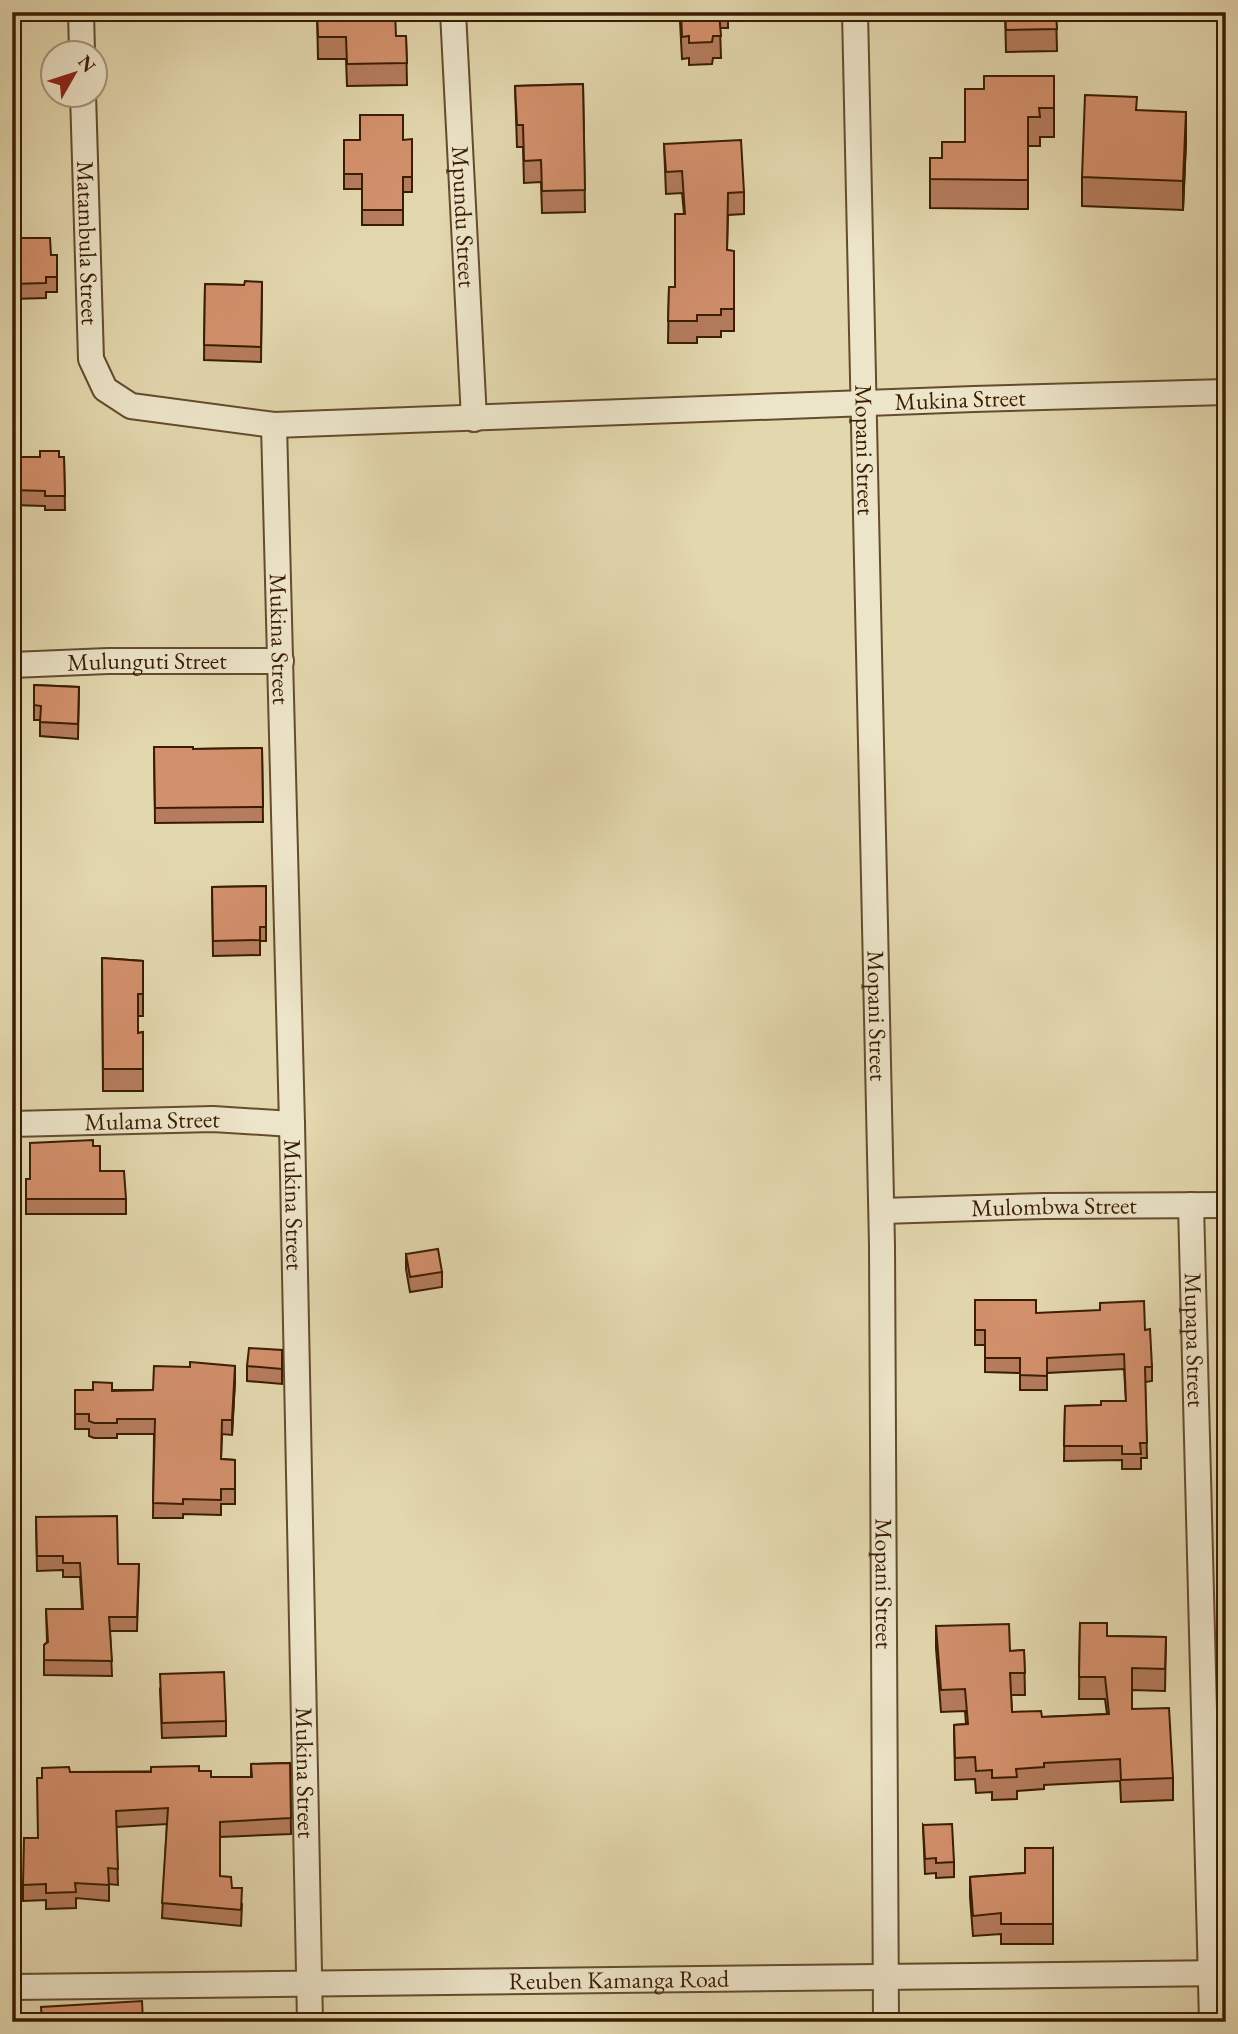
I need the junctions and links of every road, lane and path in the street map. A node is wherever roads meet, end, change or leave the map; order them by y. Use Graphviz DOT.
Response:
graph roads {
  1 [pos="81,12"];
  2 [pos="453,12"];
  3 [pos="855,12"];
  4 [pos="82,38"];
  5 [pos="83,108"];
  6 [pos="105,388"];
  7 [pos="1226,392"];
  8 [pos="864,403"];
  9 [pos="474,419"];
  10 [pos="274,425"];
  11 [pos="281,661"];
  12 [pos="12,665"];
  13 [pos="12,1124"];
  14 [pos="292,1124"];
  15 [pos="1191,1205"];
  16 [pos="1226,1205"];
  17 [pos="881,1211"];
  18 [pos="1219,1973"];
  19 [pos="886,1976"];
  20 [pos="309,1985"];
  21 [pos="12,1987"];
  22 [pos="310,2022"];
  23 [pos="886,2022"];
  24 [pos="1212,2022"];
  1 -- 4 [label="street"];
  2 -- 9 [label="street, Mpundu Street"];
  3 -- 8 [label="street, Mopani Street"];
  5 -- 6 [label="street, Matambula Street"];
  6 -- 10 [label="street, Mukina Street"];
  7 -- 8 [label="street, Mukina Street"];
  8 -- 9 [label="street, Mukina Street"];
  8 -- 17 [label="street, Mopani Street"];
  9 -- 10 [label="street, Mukina Street"];
  10 -- 11 [label="street, Mukina Street"];
  11 -- 12 [label="street, Mulunguti Street"];
  11 -- 14 [label="street, Mukina Street"];
  13 -- 14 [label="street, Mulama Street"];
  14 -- 20 [label="street, Mukina Street"];
  15 -- 16 [label="street, Mulombwa Street"];
  15 -- 17 [label="street, Mulombwa Street"];
  15 -- 18 [label="street, Mupapa Street"];
  17 -- 19 [label="street, Mopani Street"];
  18 -- 19 [label="street, Reuben Kamanga Road"];
  18 -- 24 [label="street, Mupapa Street"];
  19 -- 20 [label="street, Reuben Kamanga Road"];
  19 -- 23 [label="street, Mopani Street"];
  20 -- 21 [label="street, Reuben Kamanga Road"];
  20 -- 22 [label="street, Mukina Street"];
}
